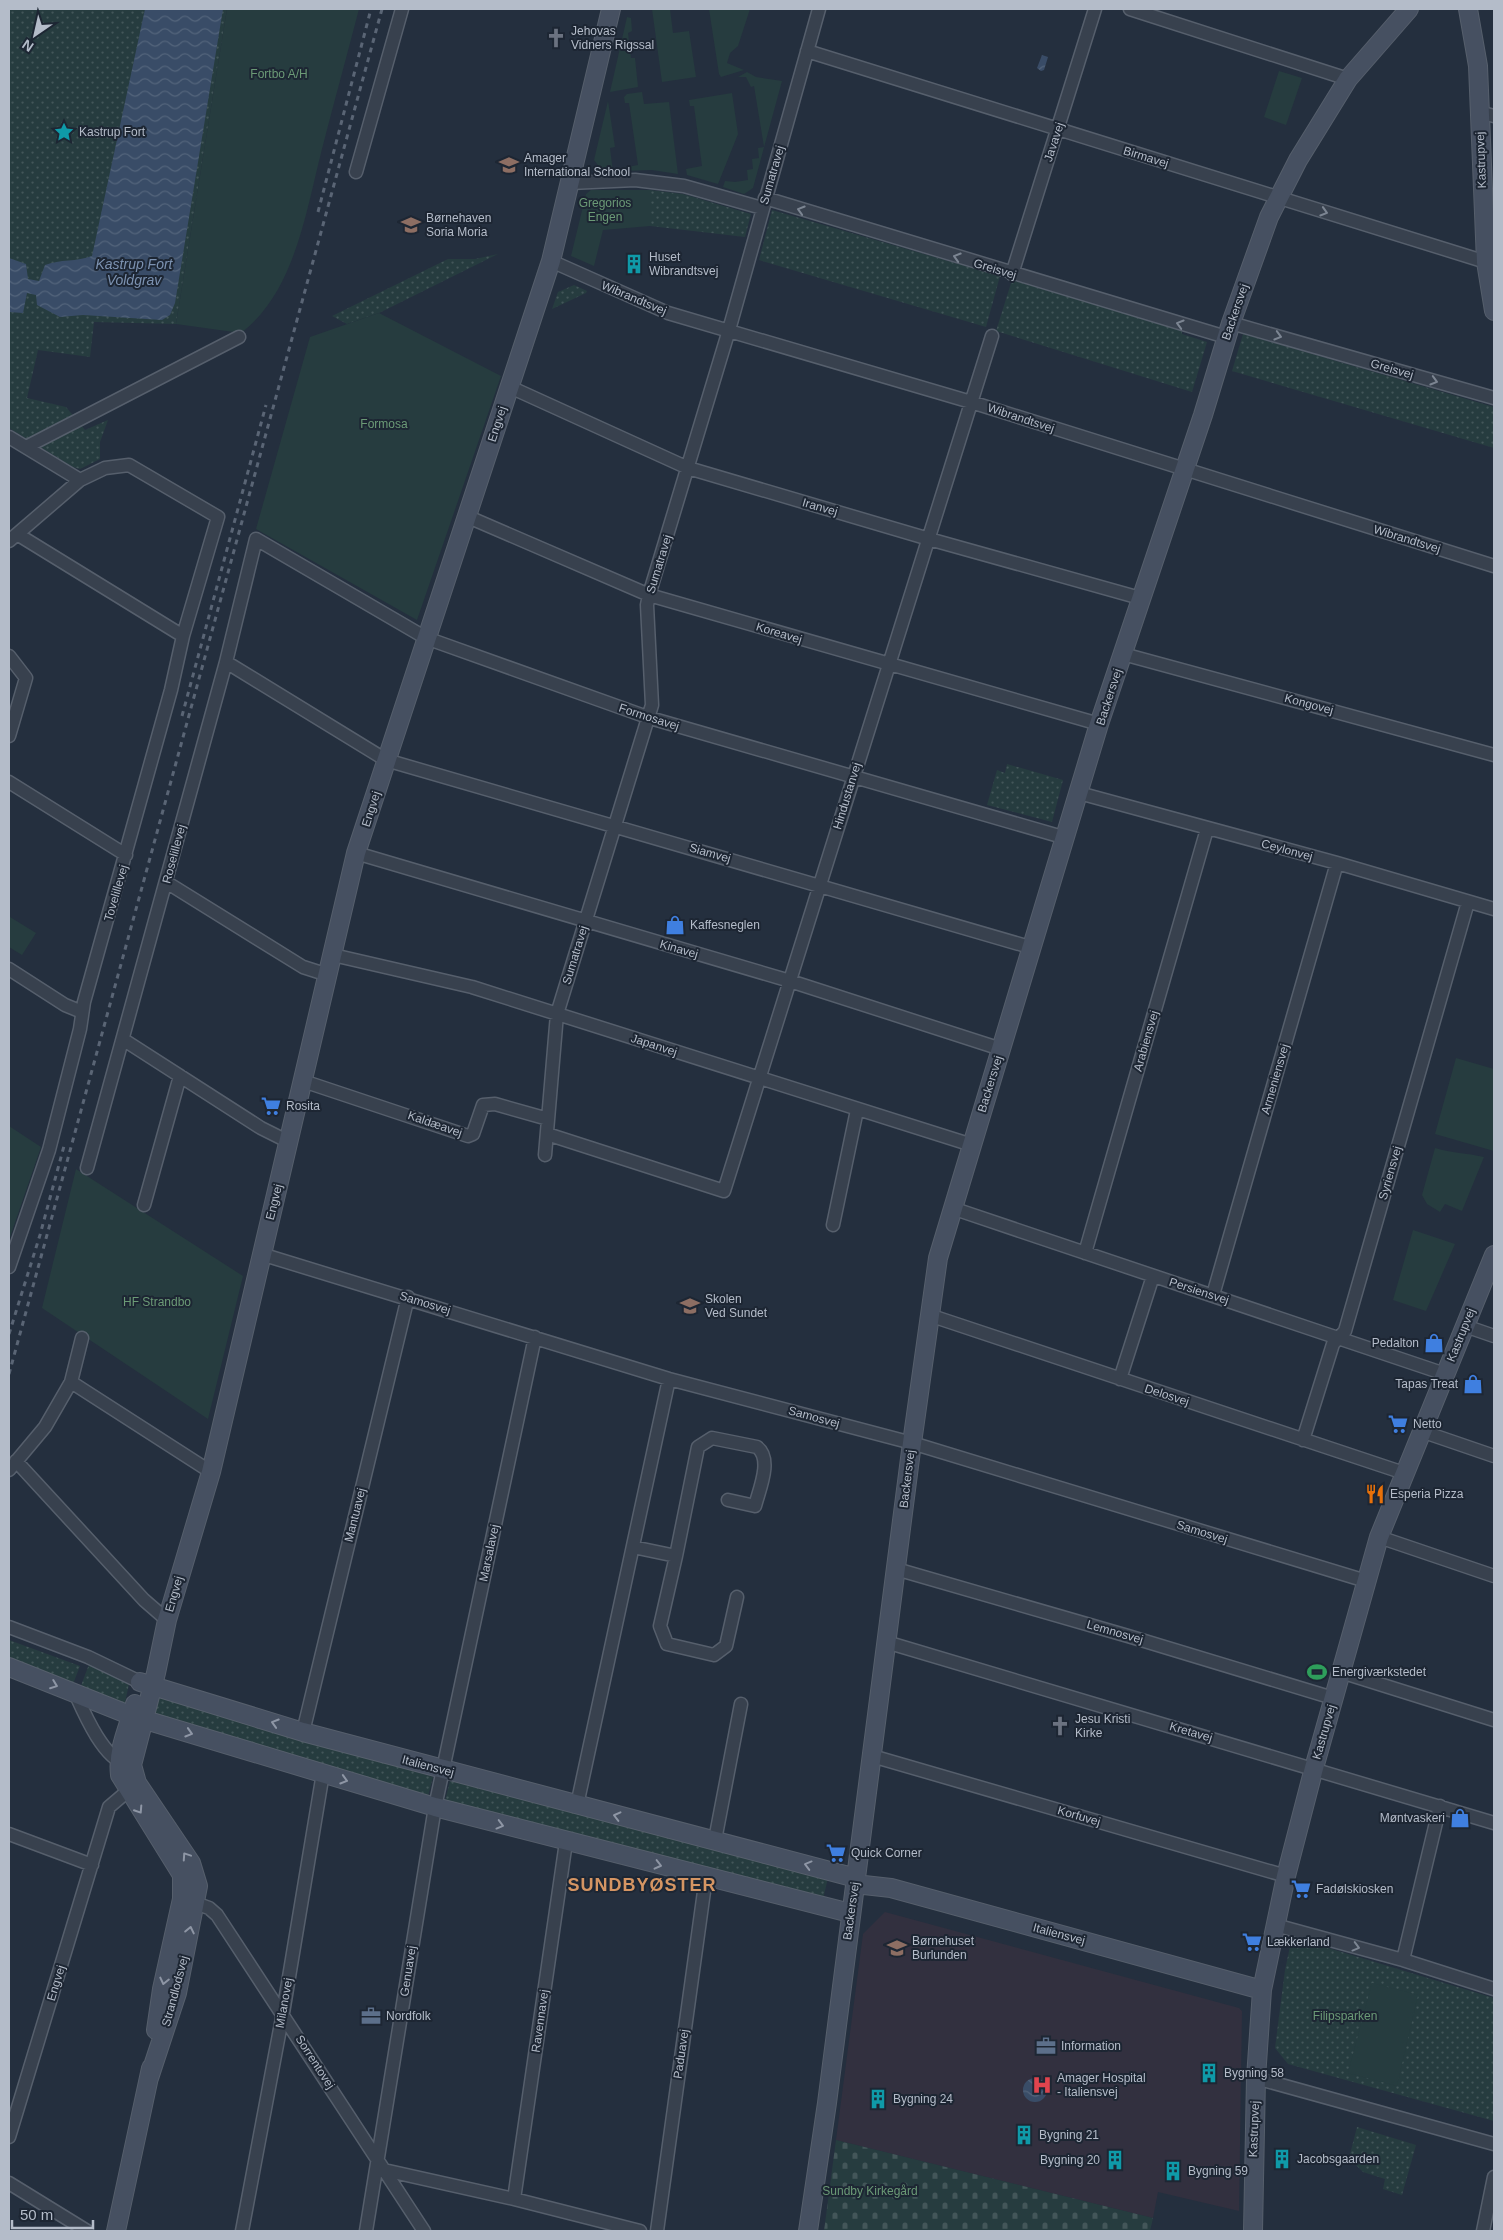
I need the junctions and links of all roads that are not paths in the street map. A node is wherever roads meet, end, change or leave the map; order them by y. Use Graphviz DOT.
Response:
graph roads {
  1 [pos="402,9"];
  2 [pos="611,9"];
  3 [pos="820,9"];
  4 [pos="1095,9"];
  5 [pos="1130,9"];
  6 [pos="1409,9"];
  7 [pos="1468,9"];
  8 [pos="807,50"];
  9 [pos="1348,79"];
  10 [pos="1487,114"];
  11 [pos="1058,129"];
  12 [pos="356,172"];
  13 [pos="570,183"];
  14 [pos="1277,197"];
  15 [pos="764,203"];
  16 [pos="551,261"];
  17 [pos="1486,262"];
  18 [pos="1012,274"];
  19 [pos="1491,281"];
  20 [pos="1494,311"];
  21 [pos="729,330"];
  22 [pos="1229,330"];
  23 [pos="992,336"];
  24 [pos="239,338"];
  25 [pos="510,387"];
  26 [pos="1494,398"];
  27 [pos="971,402"];
  28 [pos="9,436"];
  29 [pos="26,447"];
  30 [pos="688,468"];
  31 [pos="1184,469"];
  32 [pos="80,480"];
  33 [pos="466,516"];
  34 [pos="13,537"];
  35 [pos="256,539"];
  36 [pos="929,539"];
  37 [pos="1494,566"];
  38 [pos="649,594"];
  39 [pos="1140,598"];
  40 [pos="183,636"];
  41 [pos="426,638"];
  42 [pos="1123,654"];
  43 [pos="9,656"];
  44 [pos="226,662"];
  45 [pos="890,664"];
  46 [pos="650,718"];
  47 [pos="1099,724"];
  48 [pos="9,736"];
  49 [pos="1494,755"];
  50 [pos="386,760"];
  51 [pos="853,777"];
  52 [pos="9,782"];
  53 [pos="1079,793"];
  54 [pos="615,826"];
  55 [pos="1207,829"];
  56 [pos="1066,838"];
  57 [pos="356,853"];
  58 [pos="126,856"];
  59 [pos="1337,863"];
  60 [pos="166,882"];
  61 [pos="820,886"];
  62 [pos="1468,902"];
  63 [pos="1494,909"];
  64 [pos="585,921"];
  65 [pos="1033,948"];
  66 [pos="333,955"];
  67 [pos="9,969"];
  68 [pos="328,975"];
  69 [pos="790,982"];
  70 [pos="82,1012"];
  71 [pos="557,1014"];
  72 [pos="124,1040"];
  73 [pos="1001,1049"];
  74 [pos="180,1076"];
  75 [pos="759,1078"];
  76 [pos="303,1081"];
  77 [pos="858,1110"];
  78 [pos="548,1119"];
  79 [pos="547,1134"];
  80 [pos="289,1142"];
  81 [pos="972,1145"];
  82 [pos="545,1155"];
  83 [pos="87,1168"];
  84 [pos="144,1205"];
  85 [pos="952,1208"];
  86 [pos="833,1225"];
  87 [pos="1085,1253"];
  88 [pos="261,1254"];
  89 [pos="1494,1255"];
  90 [pos="9,1267"];
  91 [pos="1153,1276"];
  92 [pos="1213,1295"];
  93 [pos="408,1297"];
  94 [pos="929,1315"];
  95 [pos="1465,1326"];
  96 [pos="1494,1336"];
  97 [pos="535,1337"];
  98 [pos="1339,1337"];
  99 [pos="82,1338"];
  100 [pos="1445,1374"];
  101 [pos="669,1379"];
  102 [pos="1120,1379"];
  103 [pos="71,1382"];
  104 [pos="1421,1431"];
  105 [pos="1303,1440"];
  106 [pos="912,1443"];
  107 [pos="1494,1456"];
  108 [pos="12,1465"];
  109 [pos="211,1472"];
  110 [pos="1404,1473"];
  111 [pos="728,1500"];
  112 [pos="1379,1537"];
  113 [pos="633,1547"];
  114 [pos="676,1556"];
  115 [pos="896,1569"];
  116 [pos="1494,1576"];
  117 [pos="1366,1581"];
  118 [pos="737,1597"];
  119 [pos="167,1620"];
  120 [pos="9,1627"];
  121 [pos="886,1642"];
  122 [pos="9,1667"];
  123 [pos="1340,1672"];
  124 [pos="146,1684"];
  125 [pos="75,1693"];
  126 [pos="1333,1698"];
  127 [pos="741,1704"];
  128 [pos="137,1717"];
  129 [pos="1494,1720"];
  130 [pos="303,1732"];
  131 [pos="872,1756"];
  132 [pos="125,1763"];
  133 [pos="1314,1768"];
  134 [pos="443,1770"];
  135 [pos="323,1773"];
  136 [pos="132,1786"];
  137 [pos="577,1805"];
  138 [pos="1440,1806"];
  139 [pos="435,1807"];
  140 [pos="1494,1823"];
  141 [pos="9,1834"];
  142 [pos="715,1840"];
  143 [pos="566,1842"];
  144 [pos="92,1865"];
  145 [pos="1286,1876"];
  146 [pos="706,1877"];
  147 [pos="855,1881"];
  148 [pos="189,1901"];
  149 [pos="850,1913"];
  150 [pos="1275,1926"];
  151 [pos="1403,1960"];
  152 [pos="1494,1989"];
  153 [pos="1262,1990"];
  154 [pos="283,2012"];
  155 [pos="1256,2078"];
  156 [pos="9,2137"];
  157 [pos="1494,2144"];
  158 [pos="377,2156"];
  159 [pos="384,2170"];
  160 [pos="1494,2177"];
  161 [pos="9,2183"];
  162 [pos="514,2199"];
  163 [pos="87,2231"];
  164 [pos="116,2231"];
  165 [pos="242,2231"];
  166 [pos="366,2231"];
  167 [pos="424,2231"];
  168 [pos="640,2231"];
  169 [pos="657,2231"];
  170 [pos="808,2231"];
  171 [pos="1253,2231"];
  172 [pos="1483,2231"];
  1 -- 12 [label="street"];
  2 -- 13 [label="street, Engvej"];
  3 -- 8 [label="street, Sumatravej"];
  4 -- 11 [label="street, Javavej"];
  5 -- 9 [label="street"];
  6 -- 9 [label="street, Backersvej"];
  7 -- 10 [label="street, Kastrupvej"];
  8 -- 11 [label="street, Birmavej"];
  8 -- 15 [label="street, Sumatravej"];
  9 -- 14 [label="street, Backersvej"];
  10 -- 17 [label="street, Kastrupvej"];
  11 -- 14 [label="street, Birmavej"];
  11 -- 18 [label="street, Javavej"];
  13 -- 15 [label="street, Greisvej"];
  13 -- 16 [label="street, Engvej"];
  14 -- 17 [label="street, Birmavej, one-way"];
  14 -- 22 [label="street, Backersvej"];
  18 -- 15 [label="street, Greisvej, one-way"];
  15 -- 21 [label="street, Sumatravej"];
  16 -- 21 [label="street, Wibrandtsvej"];
  16 -- 25 [label="street, Engvej"];
  17 -- 19 [label="street, Kastrupvej"];
  22 -- 18 [label="street, Greisvej, one-way"];
  19 -- 20 [label="street, Kastrupvej"];
  21 -- 27 [label="street, Wibrandtsvej"];
  21 -- 30 [label="street, Sumatravej"];
  22 -- 26 [label="street, Greisvej, one-way"];
  22 -- 31 [label="street, Backersvej"];
  23 -- 27 [label="street"];
  24 -- 29 [label="street"];
  25 -- 30 [label="street, Iranvej"];
  25 -- 33 [label="street, Engvej"];
  27 -- 31 [label="street, Wibrandtsvej"];
  27 -- 36 [label="street, Hindustanvej"];
  28 -- 29 [label="street"];
  29 -- 32 [label="street"];
  30 -- 36 [label="street, Iranvej"];
  30 -- 38 [label="street, Sumatravej"];
  31 -- 37 [label="street, Wibrandtsvej"];
  31 -- 39 [label="street, Backersvej"];
  32 -- 34 [label="street"];
  32 -- 40 [label="street, Tovelillevej"];
  33 -- 38 [label="street, Koreavej"];
  33 -- 41 [label="street, Engvej"];
  34 -- 40 [label="street"];
  35 -- 41 [label="street, Formosavej"];
  35 -- 44 [label="street, Roselillevej"];
  36 -- 39 [label="street, Iranvej"];
  36 -- 45 [label="street, Hindustanvej"];
  38 -- 45 [label="street, Koreavej"];
  38 -- 46 [label="street, Sumatravej"];
  39 -- 42 [label="street, Backersvej"];
  40 -- 58 [label="street, Tovelillevej"];
  41 -- 46 [label="street, Formosavej"];
  41 -- 50 [label="street, Engvej"];
  42 -- 47 [label="street, Backersvej"];
  42 -- 49 [label="street, Kongovej"];
  43 -- 48 [label="street"];
  44 -- 50 [label="street, Siamvej"];
  44 -- 60 [label="street, Roselillevej"];
  45 -- 47 [label="street, Koreavej"];
  45 -- 51 [label="street, Hindustanvej"];
  46 -- 51 [label="street, Formosavej"];
  46 -- 54 [label="street, Sumatravej"];
  47 -- 53 [label="street, Backersvej"];
  50 -- 54 [label="street, Siamvej"];
  50 -- 57 [label="street, Engvej"];
  51 -- 56 [label="street, Formosavej"];
  51 -- 61 [label="street, Hindustanvej"];
  52 -- 58 [label="street"];
  53 -- 55 [label="street, Ceylonvej"];
  53 -- 56 [label="street, Backersvej"];
  54 -- 61 [label="street, Siamvej"];
  54 -- 64 [label="street, Sumatravej"];
  55 -- 59 [label="street, Ceylonvej"];
  55 -- 87 [label="street, Arabiensvej"];
  56 -- 65 [label="street, Backersvej"];
  57 -- 64 [label="street, Kinavej"];
  57 -- 66 [label="street, Engvej"];
  58 -- 70 [label="street, Tovelillevej"];
  59 -- 62 [label="street, Ceylonvej"];
  59 -- 92 [label="street, Armeniensvej"];
  60 -- 68 [label="street"];
  60 -- 72 [label="street, Roselillevej"];
  61 -- 65 [label="street, Siamvej"];
  61 -- 69 [label="street, Hindustanvej"];
  62 -- 63 [label="street, Ceylonvej"];
  62 -- 98 [label="street, Syriensvej"];
  64 -- 69 [label="street, Kinavej"];
  64 -- 71 [label="street, Sumatravej"];
  65 -- 73 [label="street, Backersvej"];
  66 -- 68 [label="street, Engvej"];
  66 -- 71 [label="street, Japanvej"];
  67 -- 70 [label="street"];
  68 -- 76 [label="street, Engvej"];
  69 -- 73 [label="street, Kinavej"];
  69 -- 75 [label="street, Hindustanvej"];
  70 -- 90 [label="street, Tovelillevej"];
  71 -- 75 [label="street, Japanvej"];
  71 -- 78 [label="street, Sumatravej"];
  72 -- 74 [label="street"];
  72 -- 83 [label="street, Roselillevej"];
  73 -- 81 [label="street, Backersvej"];
  74 -- 80 [label="street"];
  74 -- 84 [label="street"];
  75 -- 77 [label="street, Japanvej"];
  75 -- 79 [label="street, Hindustanvej"];
  76 -- 78 [label="street, Kaldæavej"];
  76 -- 80 [label="street, Engvej"];
  77 -- 81 [label="street, Japanvej"];
  77 -- 86 [label="street"];
  78 -- 79 [label="street, Sumatravej"];
  79 -- 82 [label="street, Sumatravej"];
  80 -- 88 [label="street, Engvej"];
  81 -- 85 [label="street, Backersvej"];
  85 -- 87 [label="street, Persiensvej"];
  85 -- 94 [label="street, Backersvej"];
  87 -- 91 [label="street, Persiensvej"];
  88 -- 93 [label="street, Samosvej"];
  88 -- 109 [label="street, Engvej"];
  89 -- 95 [label="street, Kastrupvej"];
  91 -- 92 [label="street, Persiensvej"];
  91 -- 102 [label="street"];
  92 -- 98 [label="street, Persiensvej"];
  93 -- 97 [label="street, Samosvej"];
  93 -- 130 [label="street, Mantuavej"];
  94 -- 102 [label="street, Delosvej"];
  94 -- 106 [label="street, Backersvej"];
  95 -- 96 [label="street"];
  95 -- 100 [label="street, Kastrupvej"];
  97 -- 101 [label="street, Samosvej"];
  97 -- 134 [label="street, Marsalavej"];
  98 -- 100 [label="street, Persiensvej"];
  98 -- 105 [label="street, Syriensvej"];
  99 -- 103 [label="street"];
  100 -- 104 [label="street, Kastrupvej"];
  101 -- 106 [label="street, Samosvej"];
  101 -- 113 [label="street"];
  102 -- 105 [label="street, Delosvej"];
  103 -- 108 [label="street"];
  103 -- 109 [label="street"];
  104 -- 107 [label="street"];
  104 -- 110 [label="street, Kastrupvej"];
  105 -- 110 [label="street, Delosvej"];
  106 -- 115 [label="street, Backersvej"];
  106 -- 117 [label="street, Samosvej"];
  108 -- 119 [label="street"];
  109 -- 119 [label="street, Engvej"];
  110 -- 112 [label="street, Kastrupvej"];
  111 -- 114 [label="street"];
  112 -- 116 [label="street"];
  112 -- 117 [label="street, Kastrupvej"];
  113 -- 114 [label="street"];
  113 -- 137 [label="street"];
  114 -- 118 [label="street"];
  115 -- 121 [label="street, Backersvej"];
  115 -- 126 [label="street, Lemnosvej"];
  117 -- 123 [label="street, Kastrupvej"];
  119 -- 124 [label="street, Engvej"];
  120 -- 124 [label="street, Italiensvej"];
  121 -- 131 [label="street, Backersvej"];
  121 -- 133 [label="street, Kretavej"];
  122 -- 125 [label="street, one-way"];
  123 -- 126 [label="street, Kastrupvej"];
  123 -- 129 [label="street"];
  124 -- 128 [label="street, Engvej"];
  130 -- 124 [label="street, Italiensvej, one-way"];
  125 -- 128 [label="street"];
  125 -- 132 [label="street"];
  126 -- 133 [label="street, Kastrupvej"];
  127 -- 142 [label="street"];
  128 -- 132 [label="street"];
  128 -- 135 [label="street, one-way"];
  130 -- 134 [label="street, Italiensvej"];
  131 -- 145 [label="street, Korfuvej"];
  131 -- 147 [label="street, Backersvej"];
  132 -- 136 [label="street"];
  133 -- 138 [label="street, Kretavej"];
  133 -- 145 [label="street, Kastrupvej"];
  134 -- 137 [label="street, Italiensvej"];
  134 -- 139 [label="street, Genuavej"];
  135 -- 139 [label="street, one-way"];
  135 -- 154 [label="street, Milanovej"];
  136 -- 144 [label="street, Engvej"];
  136 -- 148 [label="street"];
  142 -- 137 [label="street, Italiensvej, one-way"];
  138 -- 140 [label="street, Kretavej"];
  138 -- 151 [label="street"];
  139 -- 143 [label="street, one-way"];
  139 -- 158 [label="street, Genuavej"];
  141 -- 144 [label="street"];
  147 -- 142 [label="street, Italiensvej, one-way"];
  143 -- 146 [label="street, one-way"];
  143 -- 162 [label="street, Ravennavej"];
  144 -- 156 [label="street, Engvej"];
  145 -- 150 [label="street, Kastrupvej"];
  146 -- 149 [label="street"];
  146 -- 169 [label="street, Paduavej"];
  147 -- 149 [label="street, Backersvej"];
  147 -- 153 [label="street, Italiensvej"];
  148 -- 154 [label="street, Sorrentovej"];
  148 -- 164 [label="street, Strandlodsvej"];
  149 -- 170 [label="street, Backersvej"];
  150 -- 151 [label="street, one-way"];
  150 -- 153 [label="street, Kastrupvej"];
  151 -- 152 [label="street"];
  153 -- 155 [label="street, Kastrupvej"];
  154 -- 158 [label="street, Sorrentovej"];
  154 -- 165 [label="street, Milanovej"];
  155 -- 157 [label="street"];
  155 -- 171 [label="street, Kastrupvej"];
  158 -- 159 [label="street, Sorrentovej"];
  158 -- 166 [label="street, Genuavej"];
  159 -- 162 [label="street"];
  159 -- 167 [label="street, Sorrentovej"];
  160 -- 172 [label="street"];
  161 -- 163 [label="street"];
  162 -- 168 [label="street"];
}
